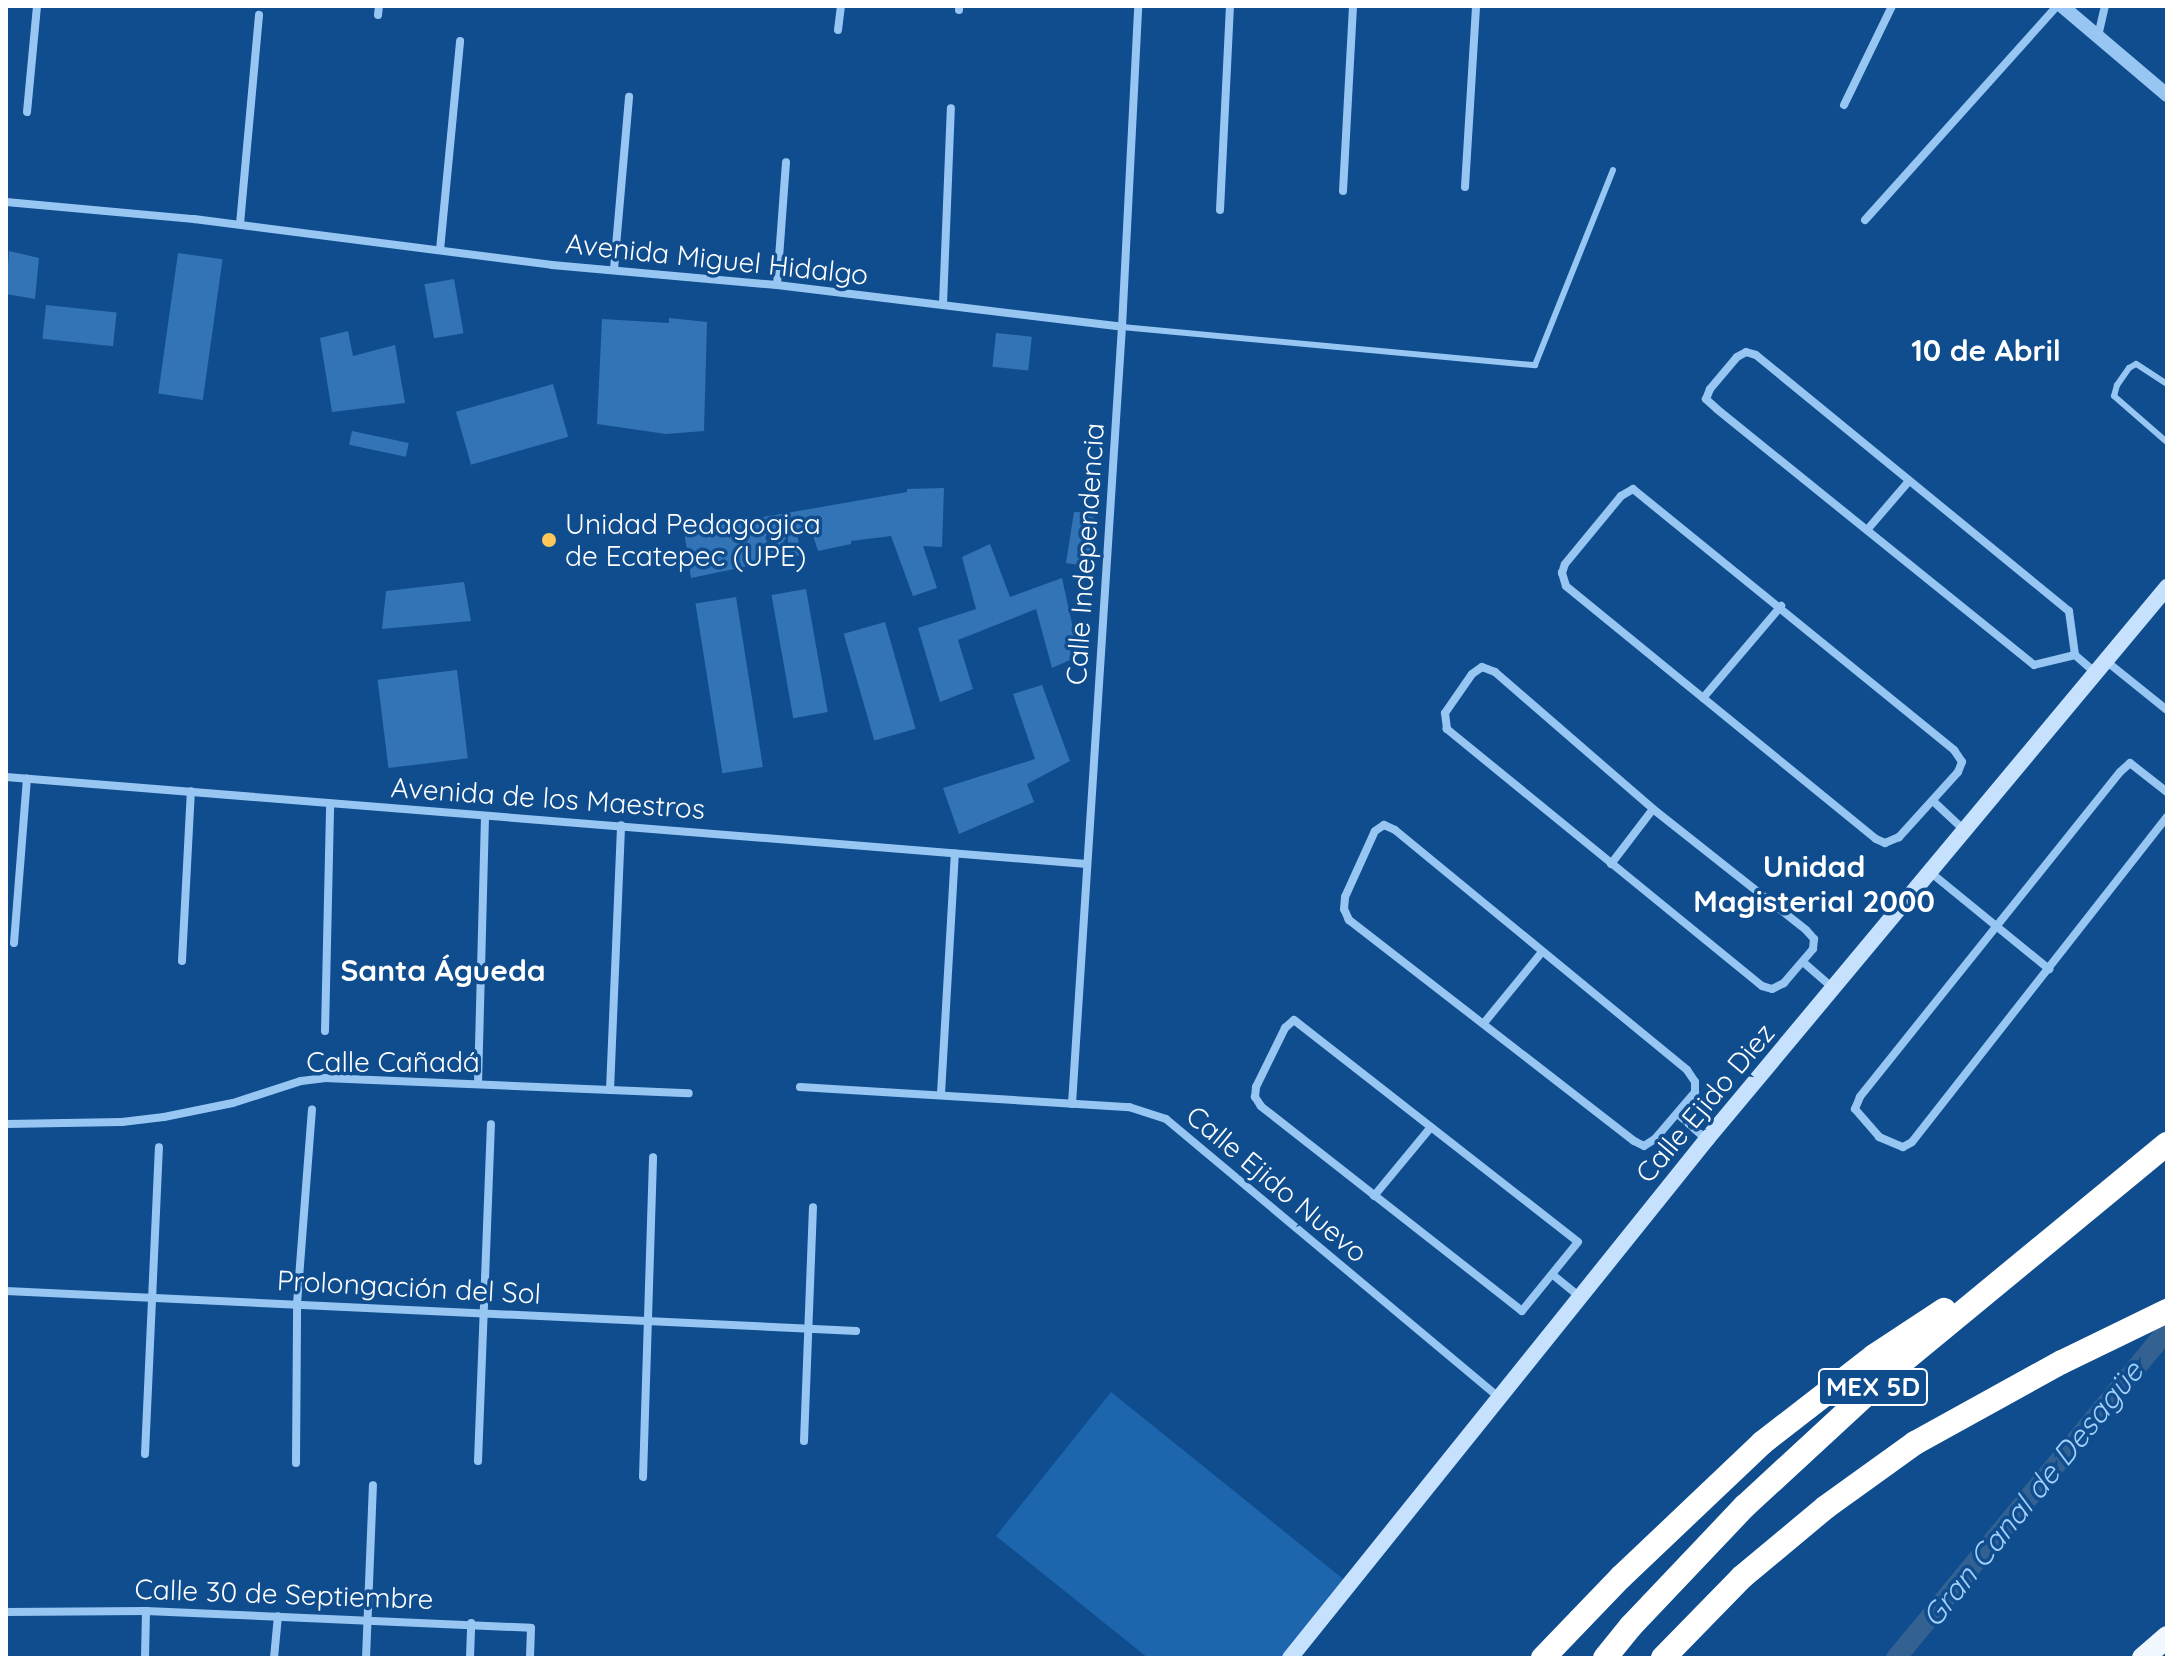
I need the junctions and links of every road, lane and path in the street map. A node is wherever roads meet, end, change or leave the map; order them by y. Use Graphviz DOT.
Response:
graph roads {
  1 [pos="37,6"];
  2 [pos="841,6"];
  3 [pos="1138,6"];
  4 [pos="1230,6"];
  5 [pos="1353,6"];
  6 [pos="1476,6"];
  7 [pos="1892,6"];
  8 [pos="2059,6"];
  9 [pos="2105,6"];
  10 [pos="259,15"];
  11 [pos="838,30"];
  12 [pos="2098,36"];
  13 [pos="460,41"];
  14 [pos="2167,95"];
  15 [pos="629,97"];
  16 [pos="1844,105"];
  17 [pos="951,108"];
  18 [pos="27,112"];
  19 [pos="786,162"];
  20 [pos="1613,170"];
  21 [pos="1465,187"];
  22 [pos="1343,191"];
  23 [pos="6,202"];
  24 [pos="1220,210"];
  25 [pos="1865,220"];
  26 [pos="240,224"];
  27 [pos="440,250"];
  28 [pos="614,269"];
  29 [pos="777,285"];
  30 [pos="943,304"];
  31 [pos="1122,327"];
  32 [pos="2167,384"];
  33 [pos="2167,442"];
  34 [pos="1909,481"];
  35 [pos="1867,530"];
  36 [pos="2165,592"];
  37 [pos="1781,606"];
  38 [pos="2075,655"];
  39 [pos="2101,667"];
  40 [pos="1703,698"];
  41 [pos="2167,710"];
  42 [pos="6,777"];
  43 [pos="27,779"];
  44 [pos="191,791"];
  45 [pos="2167,792"];
  46 [pos="1933,801"];
  47 [pos="330,804"];
  48 [pos="1653,809"];
  49 [pos="485,816"];
  50 [pos="2167,817"];
  51 [pos="621,825"];
  52 [pos="1965,831"];
  53 [pos="955,853"];
  54 [pos="1087,864"];
  55 [pos="1611,864"];
  56 [pos="1930,872"];
  57 [pos="1996,927"];
  58 [pos="14,943"];
  59 [pos="1542,952"];
  60 [pos="182,961"];
  61 [pos="1803,962"];
  62 [pos="2049,969"];
  63 [pos="1834,989"];
  64 [pos="1484,1023"];
  65 [pos="325,1031"];
  66 [pos="478,1084"];
  67 [pos="800,1087"];
  68 [pos="610,1090"];
  69 [pos="689,1093"];
  70 [pos="941,1094"];
  71 [pos="1072,1104"];
  72 [pos="312,1110"];
  73 [pos="1679,1115"];
  74 [pos="6,1124"];
  75 [pos="491,1124"];
  76 [pos="1431,1127"];
  77 [pos="1707,1139"];
  78 [pos="2167,1144"];
  79 [pos="159,1147"];
  80 [pos="653,1157"];
  81 [pos="1374,1196"];
  82 [pos="813,1207"];
  83 [pos="2055,1235"];
  84 [pos="1553,1275"];
  85 [pos="6,1291"];
  86 [pos="1579,1296"];
  87 [pos="153,1298"];
  88 [pos="297,1304"];
  89 [pos="2167,1311"];
  90 [pos="485,1312"];
  91 [pos="647,1322"];
  92 [pos="809,1330"];
  93 [pos="856,1331"];
  94 [pos="1498,1397"];
  95 [pos="804,1441"];
  96 [pos="145,1454"];
  97 [pos="478,1461"];
  98 [pos="296,1463"];
  99 [pos="643,1477"];
  100 [pos="373,1485"];
  101 [pos="146,1611"];
  102 [pos="6,1612"];
  103 [pos="278,1616"];
  104 [pos="370,1618"];
  105 [pos="471,1623"];
  106 [pos="2167,1637"];
  107 [pos="145,1658"];
  108 [pos="274,1658"];
  109 [pos="366,1658"];
  110 [pos="470,1658"];
  111 [pos="530,1658"];
  112 [pos="1290,1658"];
  113 [pos="1543,1658"];
  114 [pos="1605,1658"];
  115 [pos="1663,1658"];
  116 [pos="2143,1658"];
  1 -- 18 [label="street"];
  2 -- 11 [label="street"];
  3 -- 31 [label="street, Calle Independencia"];
  4 -- 24 [label="street"];
  5 -- 22 [label="street"];
  6 -- 21 [label="street"];
  7 -- 16 [label="street"];
  8 -- 12 [label="street"];
  8 -- 25 [label="street"];
  9 -- 12 [label="street"];
  10 -- 26 [label="street"];
  12 -- 14 [label="street"];
  13 -- 27 [label="street"];
  15 -- 28 [label="street"];
  17 -- 30 [label="street"];
  19 -- 29 [label="street"];
  20 -- 31 [label="lane, Avenida Miguel Hidalgo"];
  23 -- 26 [label="street, Avenida Miguel Hidalgo"];
  26 -- 27 [label="street, Avenida Miguel Hidalgo"];
  27 -- 28 [label="street, Avenida Miguel Hidalgo"];
  28 -- 29 [label="street, Avenida Miguel Hidalgo"];
  29 -- 30 [label="street, Avenida Miguel Hidalgo"];
  30 -- 31 [label="street, Avenida Miguel Hidalgo"];
  31 -- 54 [label="street, Calle Independencia"];
  32 -- 33 [label="lane"];
  34 -- 35 [label="street"];
  34 -- 35 [label="street"];
  34 -- 38 [label="street"];
  35 -- 38 [label="street"];
  36 -- 39 [label="main road, Calle Ejido Diez"];
  37 -- 40 [label="street"];
  37 -- 40 [label="street"];
  37 -- 46 [label="street"];
  38 -- 39 [label="street"];
  39 -- 41 [label="street"];
  39 -- 52 [label="main road, Calle Ejido Diez"];
  40 -- 46 [label="street"];
  42 -- 43 [label="street, Avenida de los Maestros"];
  43 -- 44 [label="street, Avenida de los Maestros"];
  43 -- 58 [label="street"];
  44 -- 47 [label="street, Avenida de los Maestros"];
  44 -- 60 [label="street"];
  45 -- 57 [label="street"];
  46 -- 52 [label="street"];
  47 -- 49 [label="street, Avenida de los Maestros"];
  47 -- 65 [label="street"];
  48 -- 55 [label="street"];
  48 -- 55 [label="street"];
  48 -- 61 [label="street"];
  49 -- 51 [label="street, Avenida de los Maestros"];
  49 -- 66 [label="street"];
  50 -- 62 [label="street"];
  51 -- 53 [label="street, Avenida de los Maestros"];
  51 -- 68 [label="street"];
  52 -- 56 [label="main road, Calle Ejido Diez"];
  53 -- 54 [label="street, Avenida de los Maestros"];
  53 -- 70 [label="street"];
  54 -- 71 [label="street, Calle Independencia"];
  55 -- 61 [label="street"];
  56 -- 57 [label="street"];
  56 -- 63 [label="main road, Calle Ejido Diez"];
  57 -- 62 [label="street"];
  57 -- 62 [label="street"];
  59 -- 64 [label="street"];
  59 -- 64 [label="street"];
  59 -- 73 [label="street"];
  61 -- 63 [label="street"];
  63 -- 77 [label="main road, Calle Ejido Diez"];
  64 -- 73 [label="street"];
  66 -- 68 [label="street, Calle Cañadá"];
  66 -- 74 [label="street, Calle Cañadá"];
  67 -- 70 [label="street, Calle Ejido Nuevo"];
  68 -- 69 [label="street, Calle Cañadá"];
  70 -- 71 [label="street, Calle Ejido Nuevo"];
  71 -- 94 [label="street, Calle Ejido Nuevo"];
  72 -- 88 [label="street"];
  73 -- 77 [label="street"];
  75 -- 90 [label="street"];
  76 -- 81 [label="street"];
  76 -- 81 [label="street"];
  76 -- 84 [label="street"];
  77 -- 86 [label="main road, Calle Ejido Diez"];
  78 -- 83 [label="highway, MEX 5D"];
  79 -- 87 [label="street"];
  80 -- 91 [label="street"];
  81 -- 84 [label="street"];
  82 -- 92 [label="street"];
  83 -- 113 [label="highway"];
  83 -- 114 [label="highway, MEX 5D"];
  84 -- 86 [label="street"];
  85 -- 87 [label="street, Prolongación del Sol"];
  86 -- 94 [label="main road, Calle Ejido Diez"];
  87 -- 88 [label="street, Prolongación del Sol"];
  87 -- 96 [label="street"];
  88 -- 90 [label="street, Prolongación del Sol"];
  88 -- 98 [label="street"];
  89 -- 115 [label="highway, MEX 5D"];
  90 -- 91 [label="street, Prolongación del Sol"];
  90 -- 97 [label="street"];
  91 -- 92 [label="street, Prolongación del Sol"];
  91 -- 99 [label="street"];
  92 -- 93 [label="street, Prolongación del Sol"];
  92 -- 95 [label="street"];
  94 -- 112 [label="main road, Calle Ejido Diez"];
  100 -- 104 [label="street"];
  101 -- 102 [label="street, Calle 30 de Septiembre"];
  101 -- 103 [label="street, Calle 30 de Septiembre"];
  101 -- 107 [label="street"];
  103 -- 104 [label="street, Calle 30 de Septiembre"];
  103 -- 108 [label="street"];
  104 -- 105 [label="street, Calle 30 de Septiembre"];
  104 -- 109 [label="street"];
  105 -- 110 [label="street"];
  105 -- 111 [label="street, Calle 30 de Septiembre"];
  106 -- 116 [label="highway"];
}
